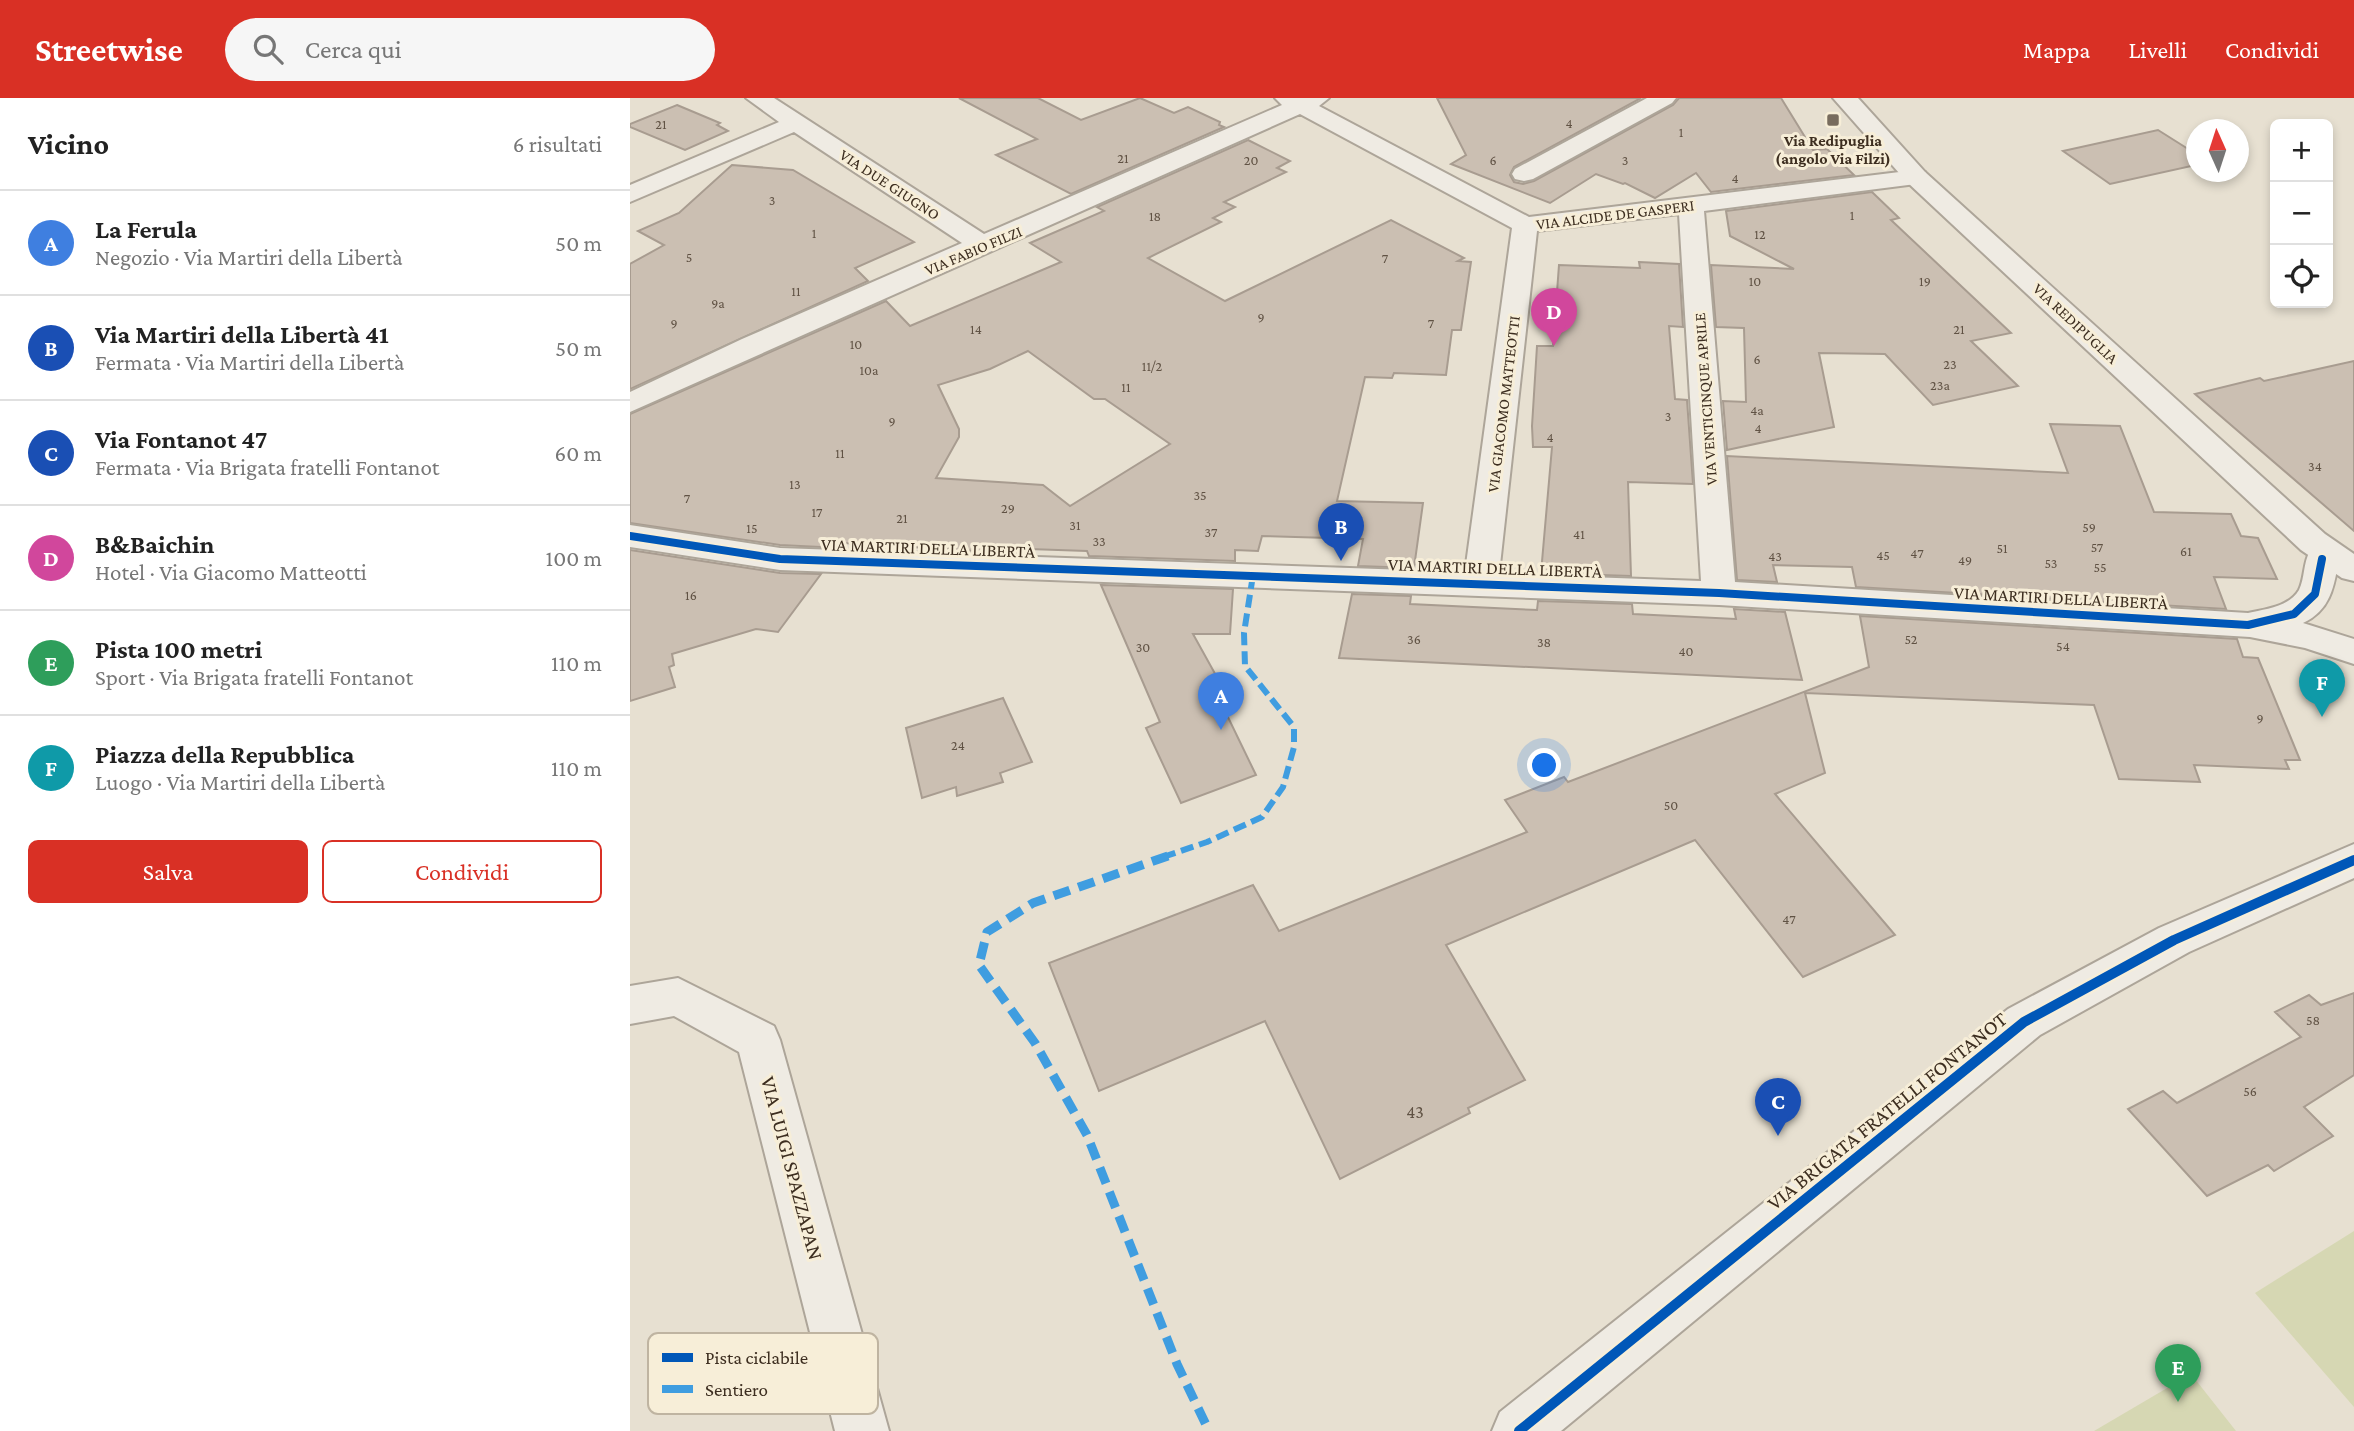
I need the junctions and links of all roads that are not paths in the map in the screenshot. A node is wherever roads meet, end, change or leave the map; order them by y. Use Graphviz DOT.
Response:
graph roads {
  1 [pos="758,98"];
  2 [pos="1664,98"];
  3 [pos="1845,98"];
  4 [pos="1302,100"];
  5 [pos="796,123"];
  6 [pos="1524,174"];
  7 [pos="1916,177"];
  8 [pos="630,194"];
  9 [pos="1691,205"];
  10 [pos="1525,225"];
  11 [pos="984,246"];
  12 [pos="630,403"];
  13 [pos="630,536"];
  14 [pos="2330,557"];
  15 [pos="1481,583"];
  16 [pos="2354,592"];
  17 [pos="1719,593"];
  18 [pos="2248,625"];
  19 [pos="2354,652"];
  20 [pos="2353,859"];
  21 [pos="630,1005"];
  22 [pos="836,1333"];
  23 [pos="857,1414"];
  24 [pos="862,1431"];
  25 [pos="1519,1431"];
  1 -- 5 [label="street, VIA DUE GIUGNO"];
  2 -- 6 [label="street"];
  3 -- 7 [label="street, VIA REDIPUGLIA"];
  4 -- 10 [label="street, VIA ALCIDE DE GASPERI"];
  4 -- 11 [label="street, VIA FABIO FILZI"];
  5 -- 8 [label="street"];
  5 -- 11 [label="street, VIA DUE GIUGNO"];
  7 -- 9 [label="street, VIA ALCIDE DE GASPERI"];
  7 -- 14 [label="street, VIA REDIPUGLIA"];
  9 -- 10 [label="street, VIA ALCIDE DE GASPERI"];
  9 -- 17 [label="street, VIA VENTICINQUE APRILE"];
  10 -- 15 [label="street, VIA GIACOMO MATTEOTTI"];
  11 -- 12 [label="street, VIA FABIO FILZI"];
  13 -- 15 [label="street, VIA MARTIRI DELLA LIBERTÀ"];
  14 -- 16 [label="street, VIA REDIPUGLIA"];
  14 -- 18 [label="street, VIA MARTIRI DELLA LIBERTÀ"];
  15 -- 17 [label="street, VIA MARTIRI DELLA LIBERTÀ"];
  17 -- 18 [label="street, VIA MARTIRI DELLA LIBERTÀ"];
  18 -- 19 [label="street, VIA MARTIRI DELLA LIBERTÀ"];
  20 -- 25 [label="street, VIA BRIGATA FRATELLI FONTANOT"];
  21 -- 22 [label="street, VIA LUIGI SPAZZAPAN"];
  23 -- 24 [label="street, VIA LUIGI SPAZZAPAN"];
}
